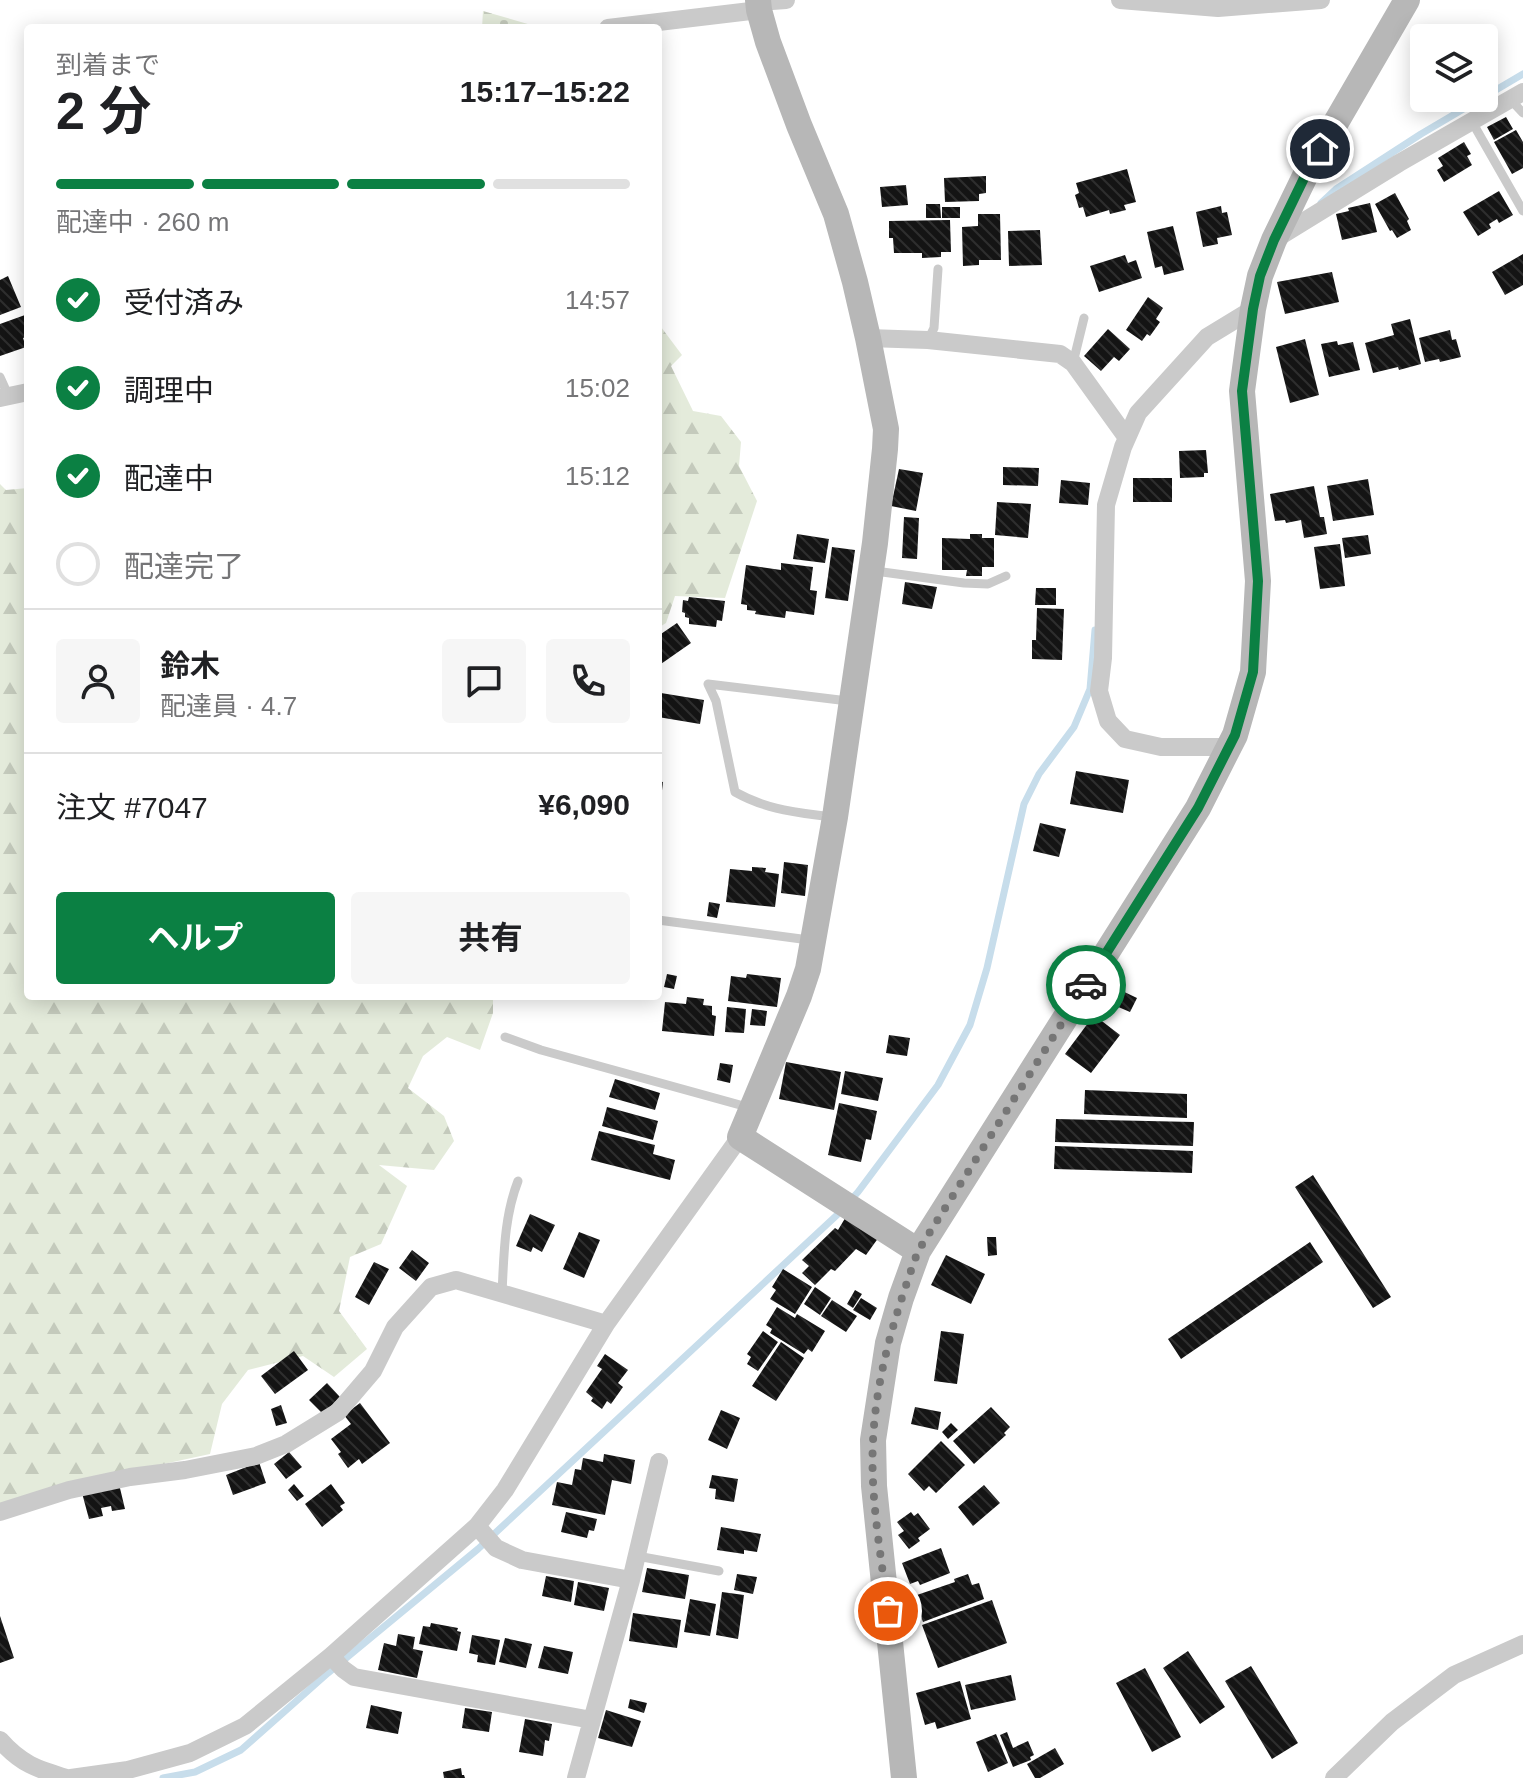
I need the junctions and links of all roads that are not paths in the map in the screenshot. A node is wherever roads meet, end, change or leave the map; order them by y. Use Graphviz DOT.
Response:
graph roads {
  1 [pos="786,0"];
  2 [pos="1120,0"];
  3 [pos="1321,0"];
  4 [pos="1407,0"];
  5 [pos="759,4"];
  6 [pos="1218,4"];
  7 [pos="633,24"];
  8 [pos="1516,95"];
  9 [pos="1523,113"];
  10 [pos="1471,120"];
  11 [pos="1523,211"];
  12 [pos="1274,240"];
  13 [pos="938,269"];
  14 [pos="1253,309"];
  15 [pos="1084,318"];
  16 [pos="868,338"];
  17 [pos="928,340"];
  18 [pos="1073,363"];
  19 [pos="0,377"];
  20 [pos="5,398"];
  21 [pos="1127,438"];
  22 [pos="871,571"];
  23 [pos="1006,576"];
  24 [pos="852,702"];
  25 [pos="1229,747"];
  26 [pos="835,817"];
  27 [pos="662,921"];
  28 [pos="813,941"];
  29 [pos="505,1037"];
  30 [pos="752,1109"];
  31 [pos="740,1137"];
  32 [pos="518,1181"];
  33 [pos="918,1251"];
  34 [pos="502,1293"];
  35 [pos="606,1324"];
  36 [pos="659,1462"];
  37 [pos="0,1512"];
  38 [pos="477,1526"];
  39 [pos="637,1556"];
  40 [pos="719,1571"];
  41 [pos="631,1580"];
  42 [pos="1523,1644"];
  43 [pos="331,1656"];
  44 [pos="592,1720"];
  45 [pos="0,1740"];
  46 [pos="69,1778"];
  47 [pos="576,1778"];
  48 [pos="904,1778"];
  49 [pos="1334,1778"];
  1 -- 5 [label="street"];
  2 -- 6 [label="street"];
  3 -- 6 [label="street"];
  4 -- 12 [label="main road"];
  5 -- 7 [label="street"];
  5 -- 16 [label="main road"];
  8 -- 9 [label="lane"];
  8 -- 10 [label="street"];
  10 -- 11 [label="lane"];
  10 -- 12 [label="street"];
  12 -- 14 [label="main road"];
  13 -- 17 [label="lane"];
  14 -- 21 [label="street"];
  14 -- 25 [label="main road"];
  15 -- 18 [label="lane"];
  16 -- 17 [label="street"];
  16 -- 22 [label="main road"];
  17 -- 18 [label="street"];
  18 -- 21 [label="street"];
  19 -- 20 [label="lane"];
  21 -- 25 [label="street"];
  22 -- 23 [label="lane"];
  22 -- 24 [label="main road"];
  24 -- 26 [label="main road"];
  24 -- 26 [label="lane"];
  25 -- 33 [label="main road"];
  26 -- 28 [label="main road"];
  27 -- 28 [label="lane"];
  28 -- 30 [label="main road"];
  29 -- 30 [label="lane"];
  30 -- 31 [label="main road"];
  31 -- 33 [label="main road"];
  31 -- 35 [label="street"];
  32 -- 34 [label="lane"];
  33 -- 48 [label="main road"];
  34 -- 35 [label="street"];
  34 -- 37 [label="street"];
  35 -- 38 [label="street"];
  36 -- 39 [label="street"];
  38 -- 41 [label="street"];
  38 -- 43 [label="street"];
  39 -- 40 [label="lane"];
  39 -- 41 [label="street"];
  41 -- 44 [label="street"];
  42 -- 49 [label="street"];
  43 -- 44 [label="street"];
  43 -- 46 [label="street"];
  44 -- 47 [label="street"];
  45 -- 46 [label="street"];
}
